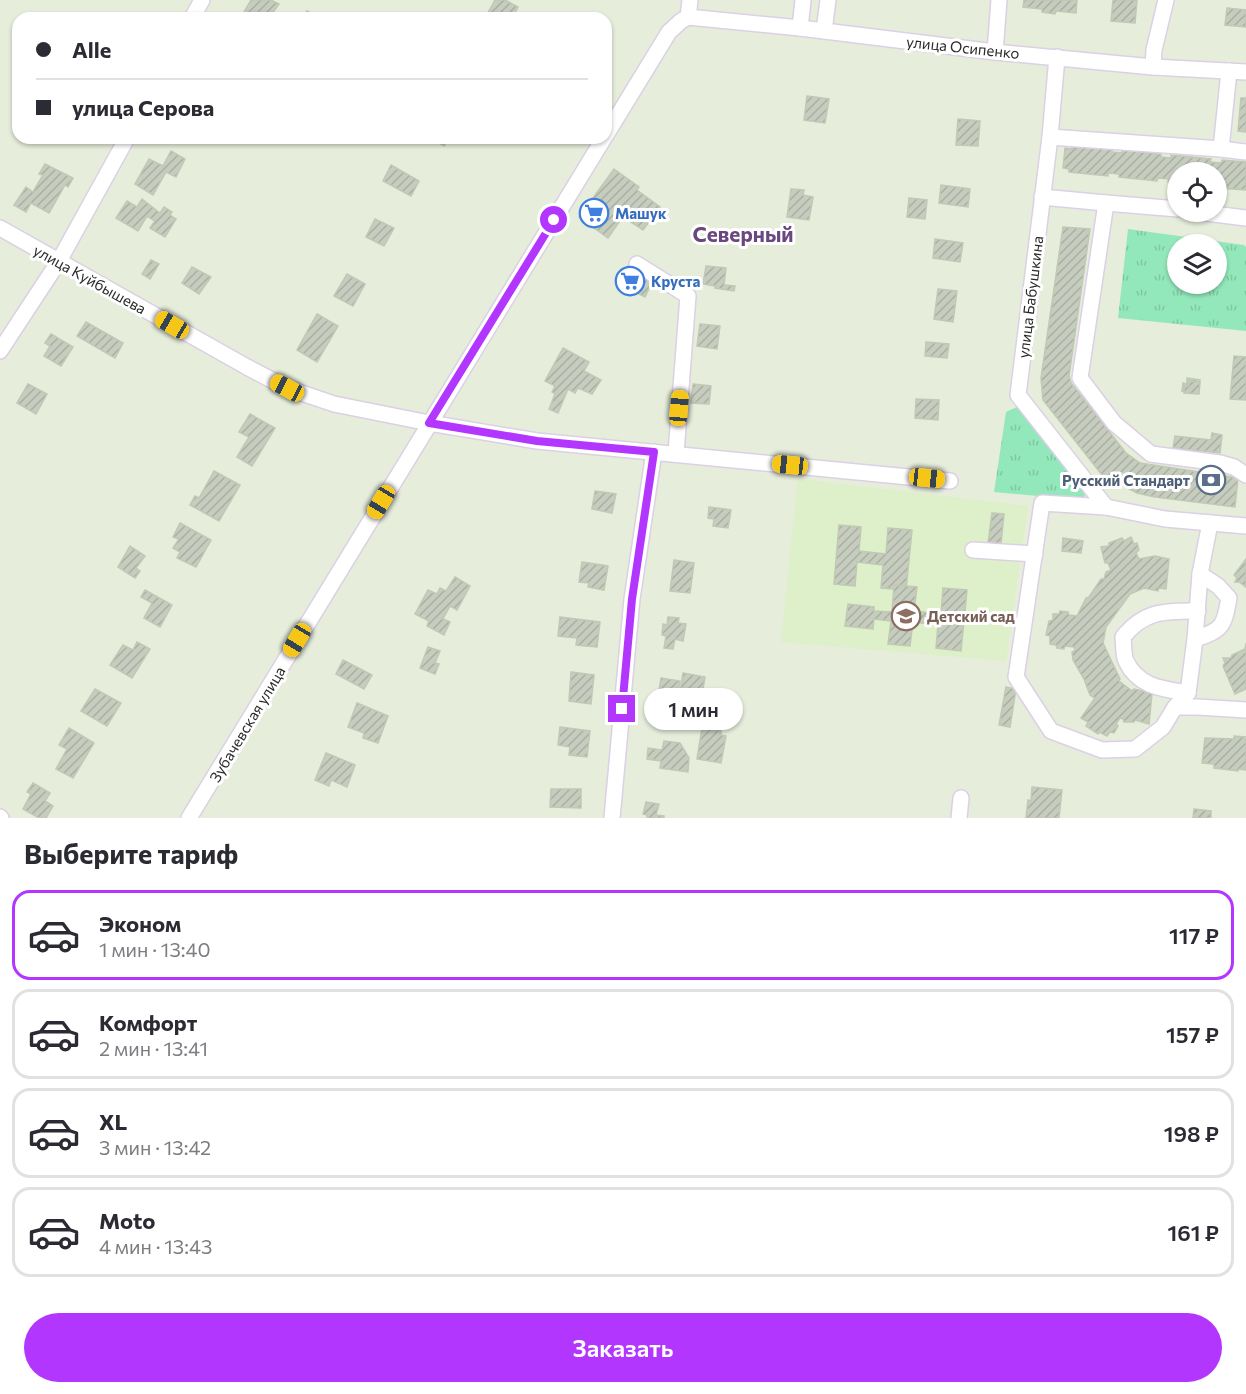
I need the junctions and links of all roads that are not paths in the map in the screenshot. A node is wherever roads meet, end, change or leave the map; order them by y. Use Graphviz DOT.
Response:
graph roads {
  1 [pos="690,0"];
  2 [pos="803,0"];
  3 [pos="828,0"];
  4 [pos="999,0"];
  5 [pos="1166,0"];
  6 [pos="685,19"];
  7 [pos="800,28"];
  8 [pos="824,31"];
  9 [pos="995,52"];
  10 [pos="1057,57"];
  11 [pos="1153,67"];
  12 [pos="1228,71"];
  13 [pos="1246,72"];
  14 [pos="612,126"];
  15 [pos="1050,137"];
  16 [pos="124,144"];
  17 [pos="601,144"];
  18 [pos="1221,149"];
  19 [pos="1246,153"];
  20 [pos="1042,197"];
  21 [pos="1106,203"];
  22 [pos="1167,207"];
  23 [pos="1227,216"];
  24 [pos="1246,218"];
  25 [pos="0,228"];
  26 [pos="59,261"];
  27 [pos="638,264"];
  28 [pos="0,351"];
  29 [pos="429,423"];
  30 [pos="654,452"];
  31 [pos="676,453"];
  32 [pos="1246,475"];
  33 [pos="950,481"];
  34 [pos="1106,507"];
  35 [pos="1210,523"];
  36 [pos="1246,526"];
  37 [pos="973,550"];
  38 [pos="1035,554"];
  39 [pos="1200,574"];
  40 [pos="1198,611"];
  41 [pos="1196,639"];
  42 [pos="1188,693"];
  43 [pos="1175,707"];
  44 [pos="1246,710"];
  45 [pos="961,798"];
  46 [pos="189,818"];
  47 [pos="612,818"];
  48 [pos="959,818"];
  1 -- 6 [label="street"];
  2 -- 7 [label="street"];
  3 -- 8 [label="street"];
  4 -- 9 [label="street"];
  5 -- 11 [label="street"];
  6 -- 7 [label="street, улица Осипенко"];
  6 -- 14 [label="street, Зубачевская улица"];
  7 -- 8 [label="street, улица Осипенко"];
  8 -- 9 [label="street, улица Осипенко"];
  9 -- 10 [label="street, улица Осипенко"];
  10 -- 11 [label="street, улица Осипенко"];
  10 -- 15 [label="street, улица Бабушкина"];
  11 -- 12 [label="street, улица Осипенко"];
  12 -- 13 [label="street, улица Осипенко"];
  12 -- 18 [label="street"];
  15 -- 18 [label="street"];
  15 -- 20 [label="street, улица Бабушкина"];
  16 -- 26 [label="street"];
  17 -- 29 [label="street, Зубачевская улица"];
  18 -- 19 [label="street"];
  20 -- 21 [label="street"];
  20 -- 34 [label="street, улица Бабушкина"];
  21 -- 22 [label="street"];
  21 -- 32 [label="street"];
  23 -- 24 [label="street"];
  25 -- 26 [label="street, улица Куйбышева"];
  26 -- 28 [label="street"];
  26 -- 29 [label="street, улица Куйбышева"];
  27 -- 31 [label="street"];
  29 -- 30 [label="street, улица Куйбышева"];
  29 -- 46 [label="street, Зубачевская улица"];
  30 -- 31 [label="street, улица Куйбышева"];
  30 -- 47 [label="street"];
  31 -- 33 [label="street, улица Куйбышева"];
  34 -- 35 [label="street"];
  34 -- 38 [label="street"];
  35 -- 36 [label="street"];
  35 -- 39 [label="street"];
  37 -- 38 [label="street"];
  38 -- 43 [label="street"];
  39 -- 40 [label="street"];
  39 -- 41 [label="street"];
  40 -- 41 [label="street"];
  40 -- 42 [label="street"];
  41 -- 42 [label="street"];
  42 -- 43 [label="street"];
  43 -- 44 [label="street"];
  45 -- 48 [label="street"];
}
